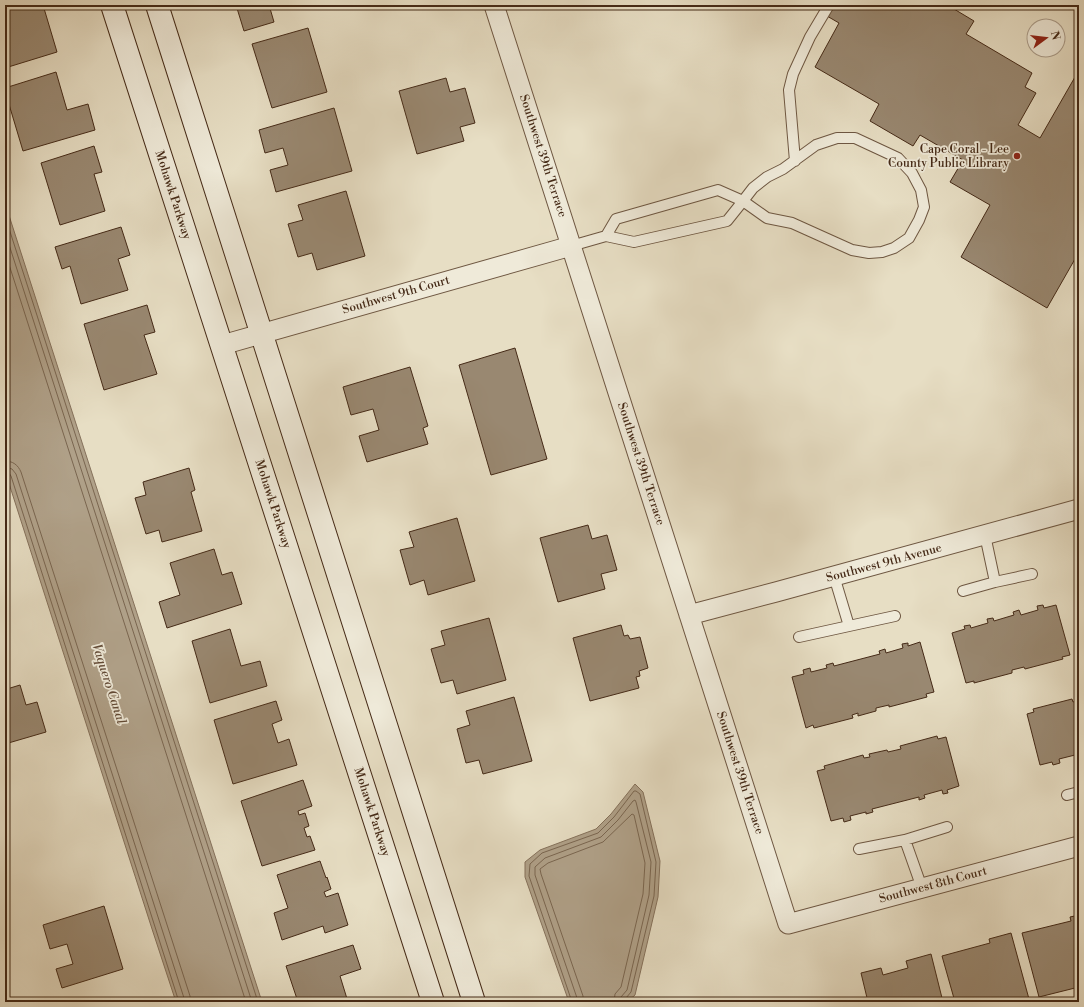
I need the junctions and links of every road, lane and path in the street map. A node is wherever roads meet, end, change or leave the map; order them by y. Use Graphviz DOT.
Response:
graph roads {
  1 [pos="112,5"];
  2 [pos="156,5"];
  3 [pos="494,5"];
  4 [pos="829,5"];
  5 [pos="795,161"];
  6 [pos="743,201"];
  7 [pos="606,236"];
  8 [pos="571,246"];
  9 [pos="262,334"];
  10 [pos="222,345"];
  11 [pos="1079,509"];
  12 [pos="985,535"];
  13 [pos="1032,574"];
  14 [pos="834,576"];
  15 [pos="995,582"];
  16 [pos="963,591"];
  17 [pos="689,614"];
  18 [pos="895,616"];
  19 [pos="849,626"];
  20 [pos="800,637"];
  21 [pos="1079,792"];
  22 [pos="1067,795"];
  23 [pos="947,827"];
  24 [pos="905,840"];
  25 [pos="1079,846"];
  26 [pos="860,849"];
  27 [pos="922,888"];
  28 [pos="788,924"];
  29 [pos="433,1002"];
  30 [pos="474,1002"];
  1 -- 10 [label="street, Mohawk Parkway"];
  2 -- 9 [label="street"];
  3 -- 8 [label="street, Southwest 39th Terrace"];
  4 -- 5 [label="lane"];
  5 -- 6 [label="lane"];
  5 -- 6 [label="lane"];
  6 -- 7 [label="lane"];
  6 -- 7 [label="lane"];
  7 -- 8 [label="lane"];
  8 -- 9 [label="street, Southwest 9th Court"];
  8 -- 17 [label="street, Southwest 39th Terrace"];
  9 -- 10 [label="street, Southwest 9th Court"];
  9 -- 30 [label="street"];
  10 -- 29 [label="street, Mohawk Parkway"];
  11 -- 12 [label="street, Southwest 9th Avenue"];
  12 -- 14 [label="street, Southwest 9th Avenue"];
  12 -- 15 [label="lane"];
  13 -- 15 [label="lane"];
  14 -- 17 [label="street, Southwest 9th Avenue"];
  14 -- 19 [label="lane"];
  15 -- 16 [label="lane"];
  17 -- 28 [label="street, Southwest 39th Terrace"];
  18 -- 19 [label="lane"];
  19 -- 20 [label="lane"];
  21 -- 22 [label="lane"];
  23 -- 24 [label="lane"];
  24 -- 26 [label="lane"];
  24 -- 27 [label="lane"];
  25 -- 27 [label="street, Southwest 8th Court"];
  27 -- 28 [label="street, Southwest 8th Court"];
}
